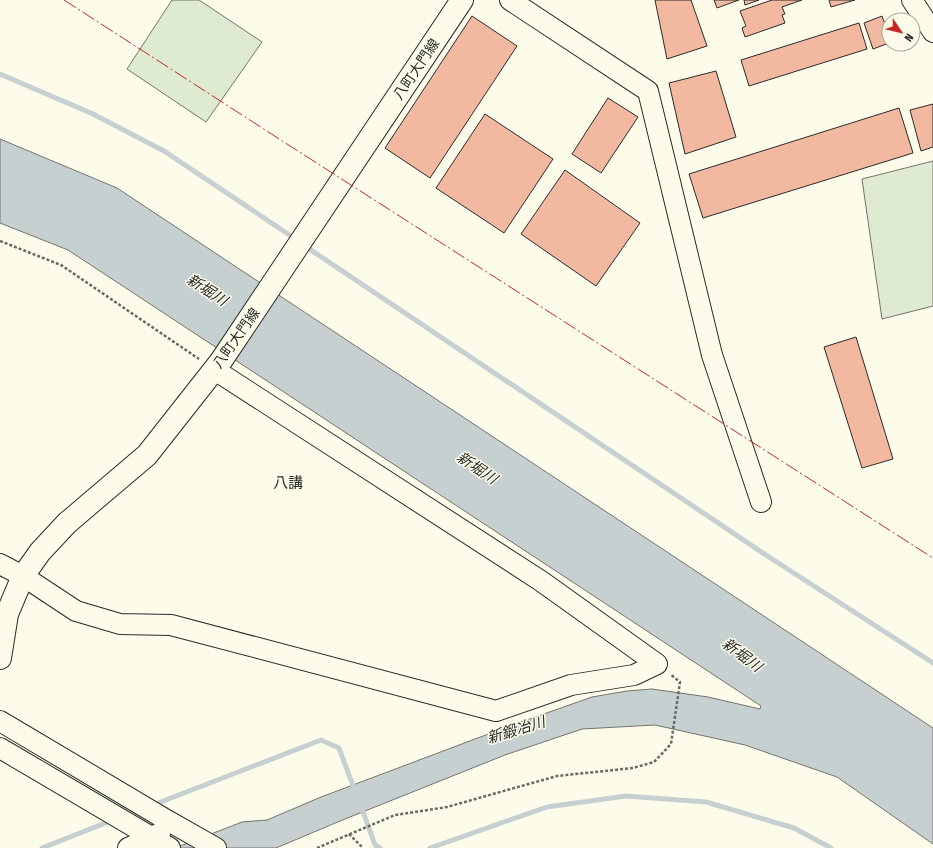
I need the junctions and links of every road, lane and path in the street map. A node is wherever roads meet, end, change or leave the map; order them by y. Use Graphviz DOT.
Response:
graph roads {
  1 [pos="462,0"];
  2 [pos="510,0"];
  3 [pos="912,0"];
  4 [pos="933,32"];
  5 [pos="0,241"];
  6 [pos="218,366"];
  7 [pos="762,502"];
  8 [pos="0,564"];
  9 [pos="24,576"];
  10 [pos="0,658"];
  11 [pos="657,664"];
  12 [pos="0,721"];
  13 [pos="0,748"];
  14 [pos="177,826"];
  15 [pos="349,834"];
  16 [pos="156,840"];
  17 [pos="128,848"];
  18 [pos="216,848"];
  19 [pos="317,848"];
  20 [pos="363,848"];
  1 -- 6 [label="main road, 八町大門線"];
  2 -- 7 [label="street"];
  3 -- 4 [label="street"];
  5 -- 6 [label="path"];
  6 -- 9 [label="main road, 八町大門線"];
  6 -- 11 [label="street"];
  8 -- 9 [label="street"];
  9 -- 10 [label="main road, 八町大門線"];
  9 -- 11 [label="street"];
  11 -- 15 [label="path"];
  12 -- 14 [label="street"];
  13 -- 16 [label="street"];
  14 -- 16 [label="street"];
  14 -- 18 [label="street"];
  15 -- 19 [label="path"];
  15 -- 20 [label="path"];
  16 -- 17 [label="street"];
}
